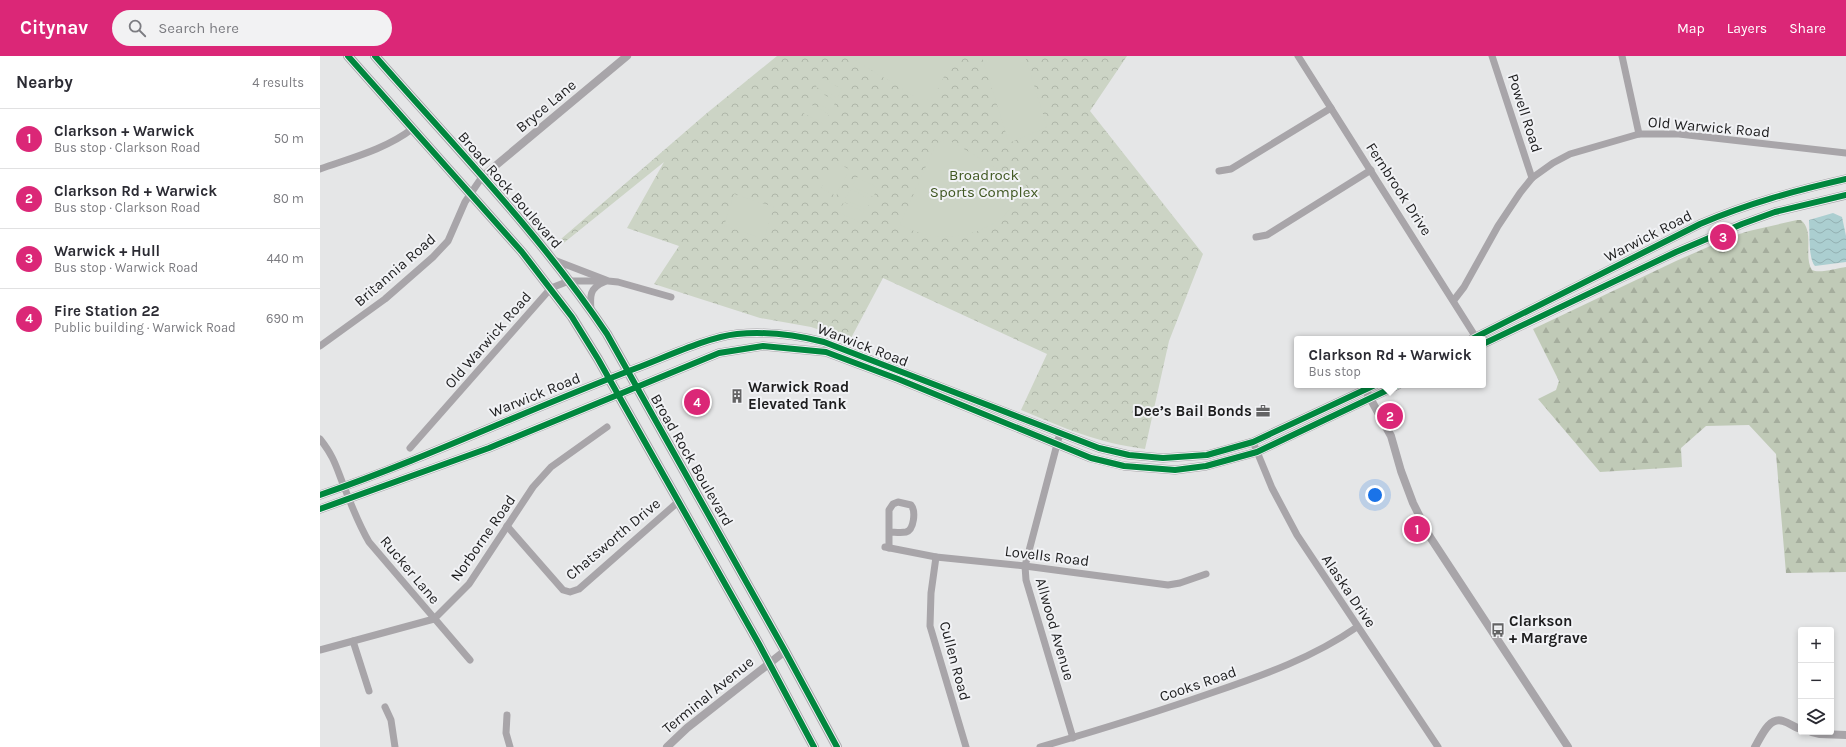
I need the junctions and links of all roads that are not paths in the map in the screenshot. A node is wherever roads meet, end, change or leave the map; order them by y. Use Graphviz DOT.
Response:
graph roads {
  1 [pos="348,56"];
  2 [pos="375,56"];
  3 [pos="627,56"];
  4 [pos="1298,56"];
  5 [pos="1492,56"];
  6 [pos="1622,56"];
  7 [pos="1331,108"];
  8 [pos="412,129"];
  9 [pos="1639,134"];
  10 [pos="1846,153"];
  11 [pos="320,169"];
  12 [pos="1371,170"];
  13 [pos="1219,171"];
  14 [pos="482,177"];
  15 [pos="1532,178"];
  16 [pos="1846,179"];
  17 [pos="470,194"];
  18 [pos="1846,195"];
  19 [pos="1256,237"];
  20 [pos="553,260"];
  21 [pos="569,281"];
  22 [pos="608,281"];
  23 [pos="551,288"];
  24 [pos="671,298"];
  25 [pos="1454,300"];
  26 [pos="591,311"];
  27 [pos="1474,336"];
  28 [pos="1479,336"];
  29 [pos="1486,343"];
  30 [pos="320,346"];
  31 [pos="627,372"];
  32 [pos="609,379"];
  33 [pos="636,387"];
  34 [pos="1392,388"];
  35 [pos="1365,389"];
  36 [pos="618,395"];
  37 [pos="1370,398"];
  38 [pos="607,427"];
  39 [pos="1060,433"];
  40 [pos="320,439"];
  41 [pos="1253,442"];
  42 [pos="1056,444"];
  43 [pos="410,448"];
  44 [pos="1257,452"];
  45 [pos="344,487"];
  46 [pos="320,495"];
  47 [pos="349,499"];
  48 [pos="678,502"];
  49 [pos="320,508"];
  50 [pos="507,526"];
  51 [pos="889,532"];
  52 [pos="936,557"];
  53 [pos="1025,566"];
  54 [pos="1206,574"];
  55 [pos="434,619"];
  56 [pos="1357,627"];
  57 [pos="353,641"];
  58 [pos="320,650"];
  59 [pos="786,651"];
  60 [pos="470,660"];
  61 [pos="769,663"];
  62 [pos="369,690"];
  63 [pos="385,707"];
  64 [pos="507,715"];
  65 [pos="1798,728"];
  66 [pos="1834,735"];
  67 [pos="1846,735"];
  68 [pos="1073,738"];
  69 [pos="395,747"];
  70 [pos="510,747"];
  71 [pos="666,747"];
  72 [pos="814,747"];
  73 [pos="837,747"];
  74 [pos="966,747"];
  75 [pos="1040,747"];
  76 [pos="1438,747"];
  77 [pos="1568,747"];
  78 [pos="1755,747"];
  1 -- 8 [label="main road, Broad Rock Boulevard"];
  2 -- 14 [label="main road, Broad Rock Boulevard"];
  3 -- 14 [label="street, Bryce Lane"];
  4 -- 7 [label="street, Fernbrook Drive"];
  5 -- 15 [label="street, Powell Road"];
  6 -- 9 [label="street"];
  7 -- 12 [label="street, Fernbrook Drive"];
  7 -- 13 [label="street"];
  8 -- 11 [label="street"];
  8 -- 17 [label="main road, Broad Rock Boulevard"];
  9 -- 10 [label="street, Old Warwick Road"];
  9 -- 15 [label="street, Old Warwick Road"];
  12 -- 19 [label="street"];
  12 -- 25 [label="street, Fernbrook Drive"];
  14 -- 17 [label="street, Britannia Road"];
  14 -- 20 [label="main road, Broad Rock Boulevard"];
  15 -- 25 [label="street, Old Warwick Road"];
  16 -- 28 [label="main road, Warwick Road"];
  17 -- 23 [label="main road, Broad Rock Boulevard"];
  17 -- 30 [label="street, Britannia Road"];
  18 -- 29 [label="main road, Warwick Road"];
  20 -- 21 [label="main road, Broad Rock Boulevard"];
  20 -- 22 [label="street"];
  21 -- 22 [label="street, Old Warwick Road"];
  21 -- 23 [label="street, Old Warwick Road"];
  21 -- 26 [label="main road, Broad Rock Boulevard"];
  22 -- 24 [label="street, Old Warwick Road"];
  22 -- 26 [label="street"];
  23 -- 32 [label="main road, Broad Rock Boulevard"];
  23 -- 43 [label="street, Old Warwick Road"];
  25 -- 27 [label="street, Fernbrook Drive"];
  26 -- 31 [label="main road, Broad Rock Boulevard"];
  31 -- 32 [label="main road, Warwick Road"];
  31 -- 33 [label="main road, Broad Rock Boulevard"];
  31 -- 39 [label="main road, Warwick Road"];
  32 -- 36 [label="main road, Broad Rock Boulevard"];
  32 -- 45 [label="main road, Warwick Road"];
  33 -- 36 [label="main road, Warwick Road"];
  33 -- 42 [label="main road, Warwick Road"];
  33 -- 59 [label="main road, Broad Rock Boulevard"];
  34 -- 37 [label="main road, Warwick Road"];
  35 -- 37 [label="street"];
  35 -- 41 [label="main road, Warwick Road"];
  36 -- 47 [label="main road, Warwick Road"];
  36 -- 48 [label="main road, Broad Rock Boulevard"];
  37 -- 44 [label="main road, Warwick Road"];
  37 -- 77 [label="street"];
  38 -- 50 [label="street, Norborne Road"];
  39 -- 41 [label="main road, Warwick Road"];
  39 -- 42 [label="street, Allwood Avenue"];
  40 -- 45 [label="street, Rucker Lane"];
  41 -- 44 [label="street, Alaska Drive"];
  42 -- 44 [label="main road, Warwick Road"];
  42 -- 53 [label="street, Allwood Avenue"];
  44 -- 56 [label="street, Alaska Drive"];
  45 -- 46 [label="main road, Warwick Road"];
  45 -- 47 [label="street, Rucker Lane"];
  47 -- 49 [label="main road, Warwick Road"];
  47 -- 55 [label="street, Rucker Lane"];
  48 -- 50 [label="street, Chatsworth Drive"];
  48 -- 61 [label="main road, Broad Rock Boulevard"];
  50 -- 55 [label="street, Norborne Road"];
  51 -- 51 [label="street"];
  51 -- 52 [label="street, Lovells Road"];
  52 -- 53 [label="street, Lovells Road"];
  52 -- 74 [label="street, Cullen Road"];
  53 -- 54 [label="street, Lovells Road"];
  53 -- 68 [label="street, Allwood Avenue"];
  55 -- 57 [label="street, Norborne Road"];
  55 -- 60 [label="street, Rucker Lane"];
  56 -- 68 [label="street, Cooks Road"];
  56 -- 76 [label="street, Alaska Drive"];
  57 -- 58 [label="street, Norborne Road"];
  57 -- 62 [label="street"];
  59 -- 61 [label="street, Terminal Avenue"];
  59 -- 73 [label="main road, Broad Rock Boulevard"];
  61 -- 71 [label="street, Terminal Avenue"];
  61 -- 72 [label="main road, Broad Rock Boulevard"];
  63 -- 69 [label="street"];
  64 -- 70 [label="street"];
  65 -- 78 [label="street"];
  66 -- 67 [label="street"];
  68 -- 75 [label="street, Cooks Road"];
}
